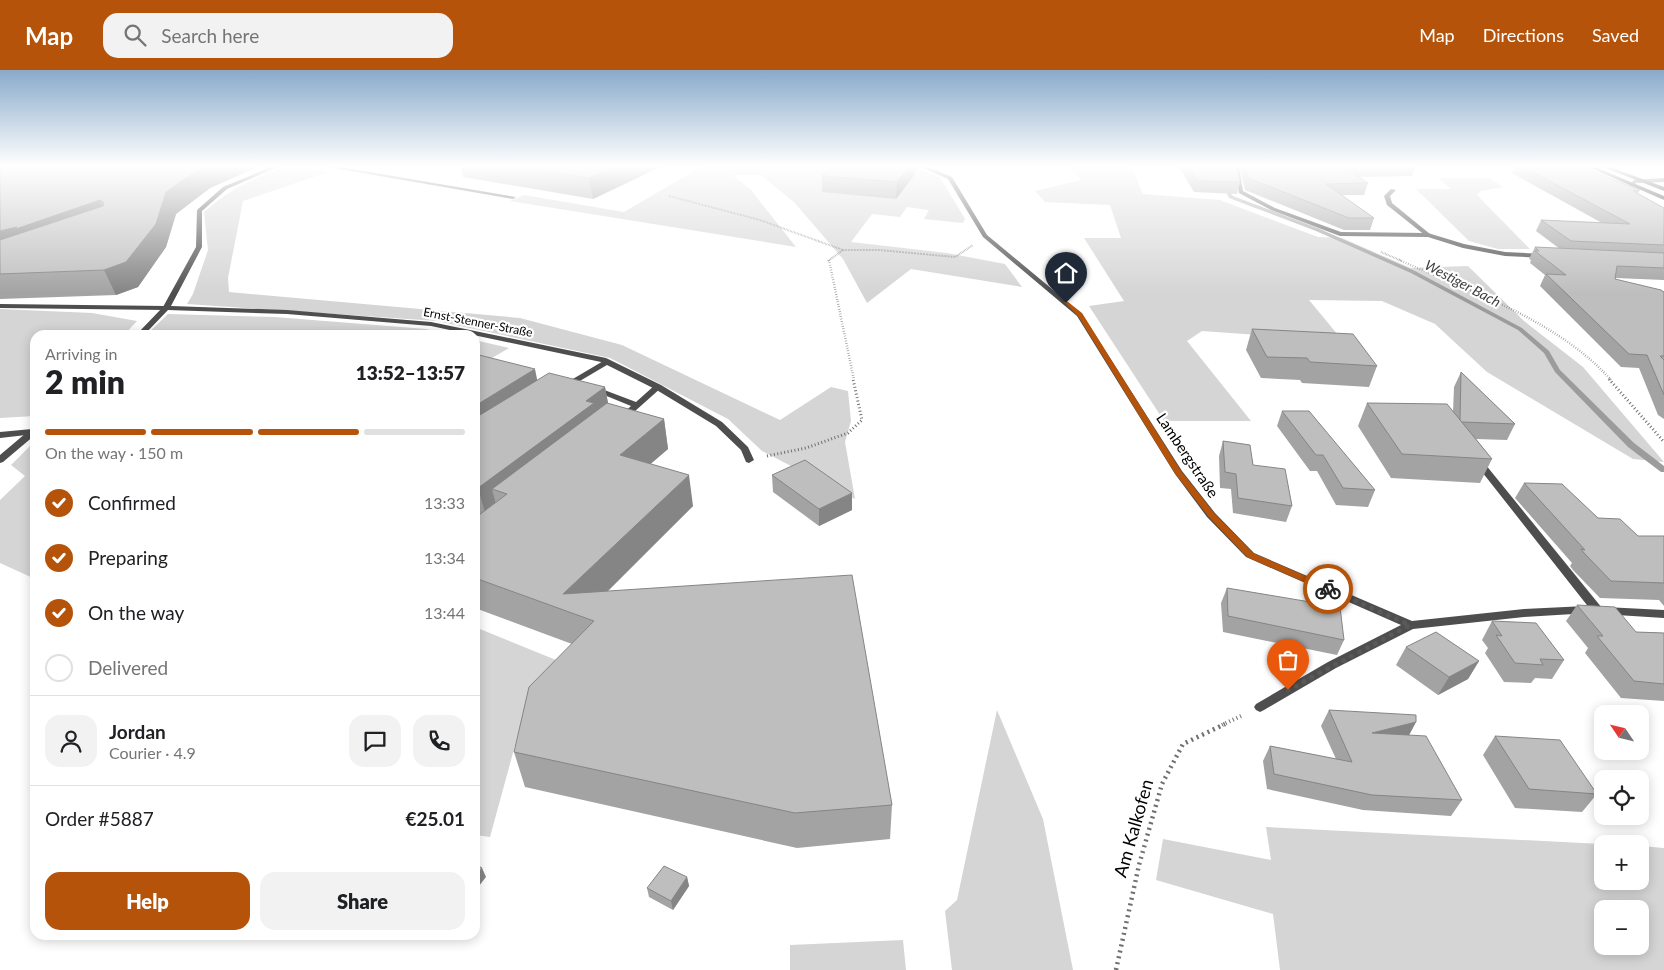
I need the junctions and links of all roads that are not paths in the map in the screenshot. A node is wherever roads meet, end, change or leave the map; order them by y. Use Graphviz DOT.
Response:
graph roads {
  1 [pos="201,209"];
  2 [pos="969,209"];
  3 [pos="1273,209"];
  4 [pos="1395,209"];
  5 [pos="1428,235"];
  6 [pos="1554,256"];
  7 [pos="0,306"];
  8 [pos="166,308"];
  9 [pos="145,330"];
  10 [pos="458,330"];
  11 [pos="480,335"];
  12 [pos="608,362"];
  13 [pos="574,381"];
  14 [pos="583,385"];
  15 [pos="658,386"];
  16 [pos="592,388"];
  17 [pos="556,391"];
  18 [pos="637,405"];
  19 [pos="618,422"];
  20 [pos="30,431"];
  21 [pos="30,434"];
  22 [pos="0,435"];
  23 [pos="0,460"];
  24 [pos="748,460"];
  25 [pos="1478,461"];
  26 [pos="1598,611"];
  27 [pos="1664,614"];
  28 [pos="1410,625"];
  29 [pos="1260,707"];
  1 -- 8 [label="street"];
  2 -- 28 [label="street, Lambergstraße"];
  3 -- 5 [label="street"];
  4 -- 5 [label="street"];
  5 -- 6 [label="street"];
  7 -- 8 [label="street, Ernst-Stenner-Straße"];
  8 -- 9 [label="street"];
  8 -- 10 [label="street, Ernst-Stenner-Straße"];
  11 -- 12 [label="street, Ernst-Stenner-Straße"];
  12 -- 13 [label="street"];
  12 -- 15 [label="street, Ernst-Stenner-Straße"];
  13 -- 14 [label="street"];
  13 -- 17 [label="street"];
  15 -- 18 [label="street"];
  15 -- 24 [label="street, Ernst-Stenner-Straße"];
  16 -- 18 [label="street"];
  18 -- 19 [label="street"];
  20 -- 22 [label="street"];
  21 -- 23 [label="street"];
  25 -- 26 [label="street"];
  26 -- 27 [label="street, Lambergstraße"];
  26 -- 28 [label="street, Lambergstraße"];
  28 -- 29 [label="street"];
}
